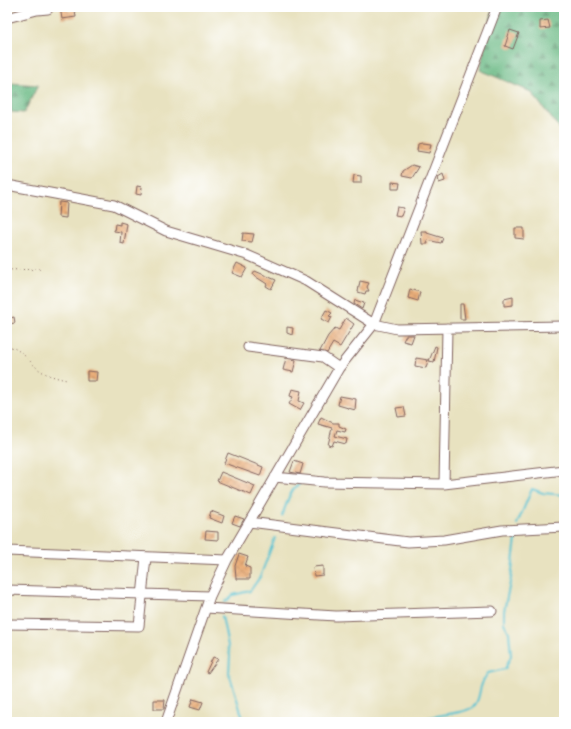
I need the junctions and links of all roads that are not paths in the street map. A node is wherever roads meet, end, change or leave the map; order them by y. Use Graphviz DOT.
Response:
graph roads {
  1 [pos="497,7"];
  2 [pos="48,9"];
  3 [pos="7,18"];
  4 [pos="7,185"];
  5 [pos="374,324"];
  6 [pos="564,326"];
  7 [pos="447,328"];
  8 [pos="248,347"];
  9 [pos="339,368"];
  10 [pos="564,470"];
  11 [pos="275,477"];
  12 [pos="444,484"];
  13 [pos="249,522"];
  14 [pos="564,527"];
  15 [pos="7,551"];
  16 [pos="146,557"];
  17 [pos="227,560"];
  18 [pos="7,590"];
  19 [pos="142,594"];
  20 [pos="210,596"];
  21 [pos="206,608"];
  22 [pos="492,611"];
  23 [pos="7,624"];
  24 [pos="166,722"];
  1 -- 5 [label="street"];
  2 -- 3 [label="street"];
  4 -- 5 [label="street"];
  5 -- 7 [label="street"];
  5 -- 9 [label="street"];
  6 -- 7 [label="street"];
  7 -- 12 [label="street"];
  8 -- 9 [label="street"];
  9 -- 11 [label="street"];
  10 -- 12 [label="street"];
  11 -- 12 [label="street"];
  11 -- 13 [label="street"];
  13 -- 14 [label="street"];
  13 -- 17 [label="street"];
  15 -- 16 [label="street"];
  16 -- 17 [label="street"];
  16 -- 19 [label="street"];
  17 -- 20 [label="street"];
  18 -- 19 [label="street"];
  19 -- 20 [label="street"];
  19 -- 23 [label="street"];
  20 -- 21 [label="street"];
  21 -- 22 [label="street"];
  21 -- 24 [label="street"];
}
